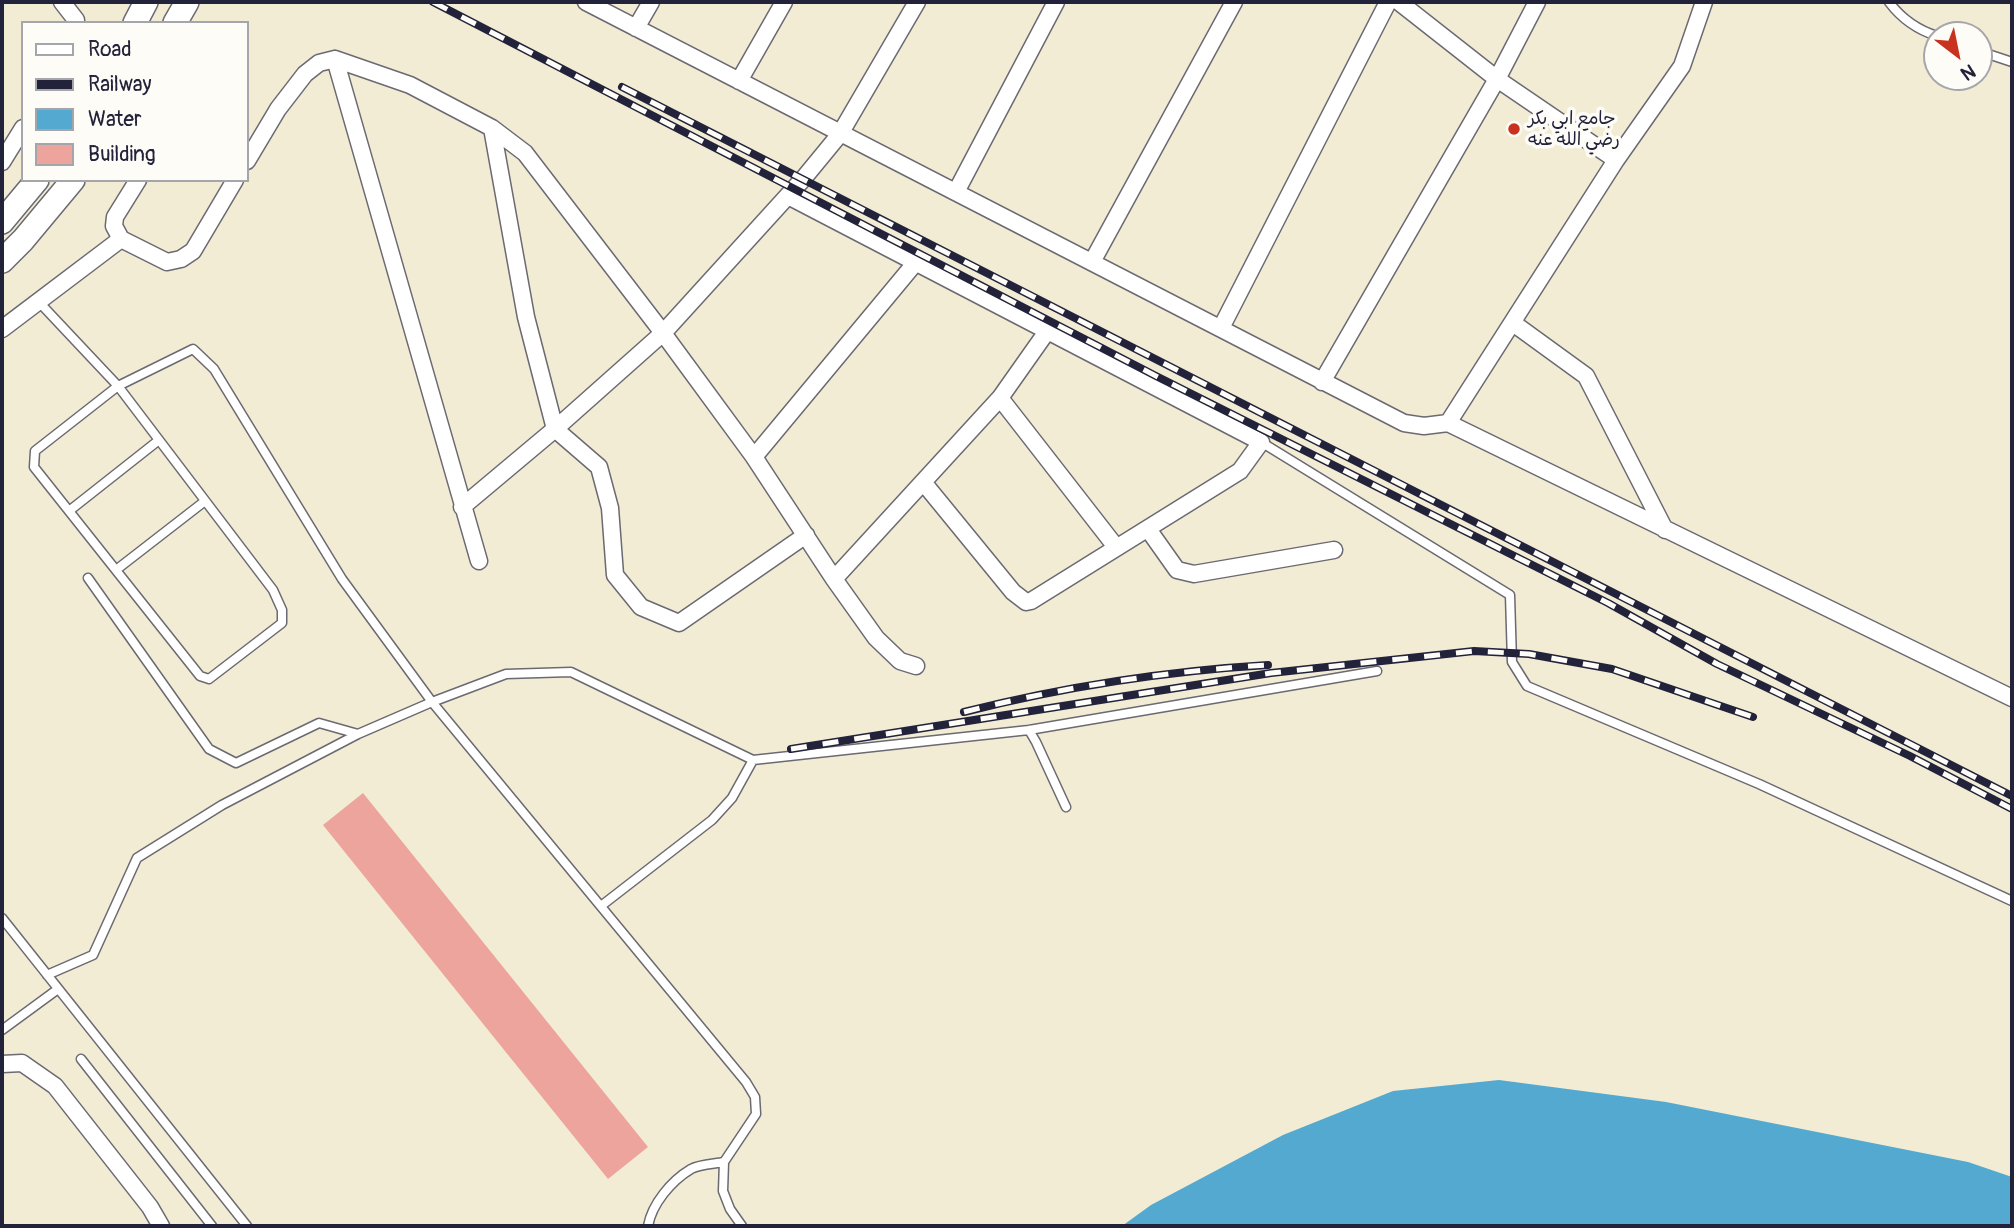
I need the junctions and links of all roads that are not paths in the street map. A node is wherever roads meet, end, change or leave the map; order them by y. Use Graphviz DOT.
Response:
graph roads {
  1 [pos="62,2"];
  2 [pos="146,2"];
  3 [pos="187,2"];
  4 [pos="586,2"];
  5 [pos="651,2"];
  6 [pos="784,2"];
  7 [pos="916,2"];
  8 [pos="1056,2"];
  9 [pos="1234,2"];
  10 [pos="1388,2"];
  11 [pos="1399,2"];
  12 [pos="1537,2"];
  13 [pos="1704,2"];
  14 [pos="1889,2"];
  15 [pos="76,21"];
  16 [pos="136,21"];
  17 [pos="176,21"];
  18 [pos="636,28"];
  19 [pos="1923,32"];
  20 [pos="1993,56"];
  21 [pos="335,59"];
  22 [pos="2012,62"];
  23 [pos="1497,79"];
  24 [pos="738,81"];
  25 [pos="492,128"];
  26 [pos="21,131"];
  27 [pos="840,134"];
  28 [pos="248,159"];
  29 [pos="1616,160"];
  30 [pos="2,162"];
  31 [pos="35,182"];
  32 [pos="71,182"];
  33 [pos="137,182"];
  34 [pos="234,182"];
  35 [pos="956,192"];
  36 [pos="788,196"];
  37 [pos="2,222"];
  38 [pos="121,239"];
  39 [pos="2,261"];
  40 [pos="916,262"];
  41 [pos="1092,262"];
  42 [pos="38,301"];
  43 [pos="1513,323"];
  44 [pos="1221,328"];
  45 [pos="2,329"];
  46 [pos="1048,330"];
  47 [pos="663,334"];
  48 [pos="1322,382"];
  49 [pos="118,386"];
  50 [pos="1000,398"];
  51 [pos="1448,423"];
  52 [pos="555,429"];
  53 [pos="159,440"];
  54 [pos="1261,442"];
  55 [pos="754,457"];
  56 [pos="923,482"];
  57 [pos="205,500"];
  58 [pos="462,507"];
  59 [pos="69,511"];
  60 [pos="1148,530"];
  61 [pos="1665,530"];
  62 [pos="806,535"];
  63 [pos="1116,548"];
  64 [pos="1334,550"];
  65 [pos="479,561"];
  66 [pos="116,570"];
  67 [pos="88,578"];
  68 [pos="834,579"];
  69 [pos="916,666"];
  70 [pos="1377,671"];
  71 [pos="2012,698"];
  72 [pos="432,702"];
  73 [pos="1029,730"];
  74 [pos="358,734"];
  75 [pos="753,760"];
  76 [pos="1066,807"];
  77 [pos="2012,901"];
  78 [pos="601,906"];
  79 [pos="2,918"];
  80 [pos="47,975"];
  81 [pos="58,989"];
  82 [pos="2,1030"];
  83 [pos="81,1059"];
  84 [pos="2,1064"];
  85 [pos="724,1162"];
  86 [pos="161,1226"];
  87 [pos="212,1226"];
  88 [pos="247,1226"];
  89 [pos="648,1226"];
  90 [pos="741,1226"];
  1 -- 15 [label="street"];
  2 -- 16 [label="main road"];
  3 -- 17 [label="main road"];
  4 -- 18 [label="street"];
  5 -- 18 [label="street"];
  6 -- 24 [label="street"];
  7 -- 27 [label="street"];
  8 -- 35 [label="street"];
  9 -- 41 [label="street"];
  10 -- 44 [label="street"];
  11 -- 23 [label="street"];
  12 -- 23 [label="street"];
  13 -- 29 [label="street"];
  14 -- 19 [label="lane"];
  18 -- 24 [label="street"];
  20 -- 22 [label="lane"];
  21 -- 25 [label="street"];
  21 -- 28 [label="street"];
  21 -- 58 [label="street"];
  23 -- 29 [label="street"];
  23 -- 48 [label="street"];
  24 -- 27 [label="street"];
  25 -- 47 [label="street"];
  25 -- 52 [label="street"];
  26 -- 30 [label="street"];
  27 -- 35 [label="street"];
  27 -- 36 [label="street"];
  29 -- 43 [label="street"];
  31 -- 37 [label="main road"];
  32 -- 39 [label="main road"];
  33 -- 38 [label="street"];
  34 -- 38 [label="street"];
  35 -- 41 [label="street"];
  36 -- 40 [label="street"];
  36 -- 47 [label="street"];
  38 -- 42 [label="street"];
  40 -- 46 [label="street"];
  40 -- 55 [label="street"];
  41 -- 44 [label="street"];
  42 -- 45 [label="street"];
  42 -- 49 [label="lane"];
  43 -- 51 [label="street"];
  43 -- 61 [label="street"];
  44 -- 48 [label="street"];
  46 -- 50 [label="street"];
  46 -- 54 [label="street"];
  47 -- 52 [label="street"];
  47 -- 55 [label="street"];
  48 -- 51 [label="street"];
  49 -- 53 [label="lane"];
  49 -- 59 [label="lane"];
  49 -- 72 [label="lane"];
  50 -- 56 [label="street"];
  50 -- 63 [label="street"];
  51 -- 61 [label="street"];
  52 -- 58 [label="street"];
  52 -- 62 [label="street"];
  53 -- 57 [label="lane"];
  53 -- 59 [label="lane"];
  54 -- 60 [label="street"];
  54 -- 77 [label="lane"];
  55 -- 62 [label="street"];
  56 -- 63 [label="street"];
  56 -- 68 [label="street"];
  57 -- 66 [label="lane"];
  57 -- 66 [label="lane"];
  58 -- 65 [label="street"];
  59 -- 66 [label="lane"];
  60 -- 63 [label="street"];
  60 -- 64 [label="street"];
  61 -- 71 [label="street"];
  62 -- 68 [label="street"];
  67 -- 74 [label="lane"];
  68 -- 69 [label="street"];
  70 -- 73 [label="lane"];
  72 -- 74 [label="lane"];
  72 -- 75 [label="lane"];
  72 -- 78 [label="lane"];
  73 -- 75 [label="lane"];
  73 -- 76 [label="lane"];
  74 -- 80 [label="lane"];
  75 -- 78 [label="lane"];
  78 -- 85 [label="lane"];
  79 -- 80 [label="lane"];
  80 -- 81 [label="lane"];
  81 -- 82 [label="lane"];
  81 -- 88 [label="lane"];
  83 -- 87 [label="lane"];
  84 -- 86 [label="street"];
  85 -- 89 [label="lane"];
  85 -- 90 [label="lane"];
}
